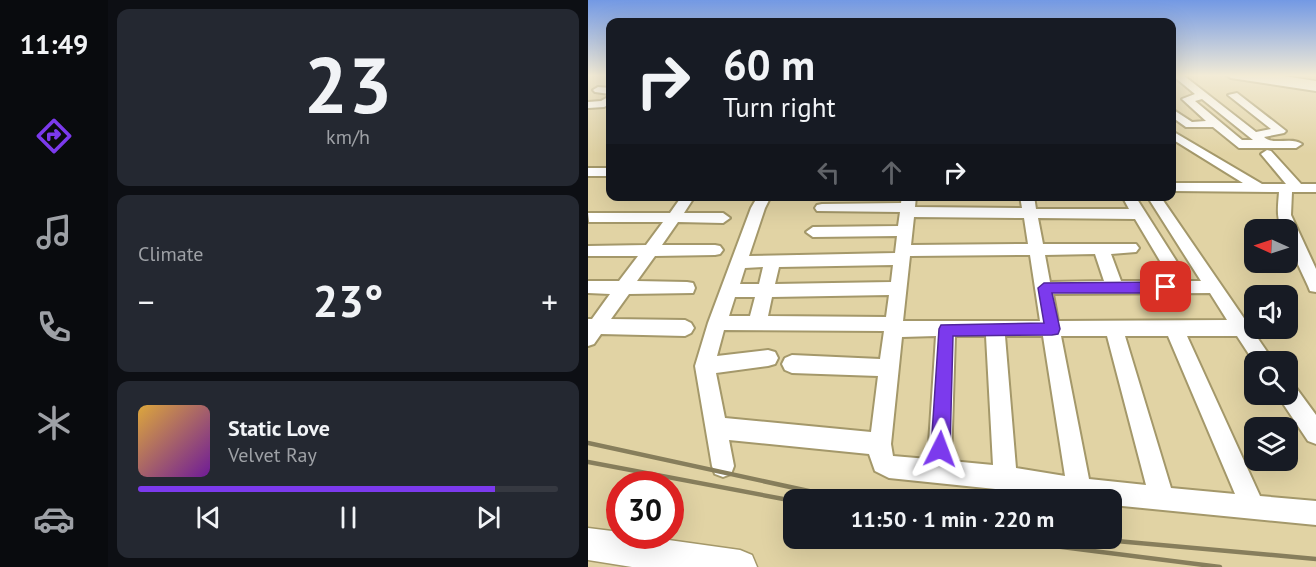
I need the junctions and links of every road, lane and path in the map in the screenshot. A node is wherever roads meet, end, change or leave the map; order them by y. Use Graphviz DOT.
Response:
graph roads {
  1 [pos="1191,101"];
  2 [pos="1210,101"];
  3 [pos="1241,101"];
  4 [pos="606,102"];
  5 [pos="588,105"];
  6 [pos="1176,115"];
  7 [pos="1215,124"];
  8 [pos="1253,135"];
  9 [pos="1176,136"];
  10 [pos="1296,144"];
  11 [pos="1267,149"];
  12 [pos="588,172"];
  13 [pos="606,172"];
  14 [pos="1176,187"];
  15 [pos="1316,188"];
  16 [pos="1260,189"];
  17 [pos="1292,189"];
  18 [pos="685,201"];
  19 [pos="762,201"];
  20 [pos="1131,201"];
  21 [pos="1156,201"];
  22 [pos="1028,205"];
  23 [pos="822,208"];
  24 [pos="1139,214"];
  25 [pos="590,217"];
  26 [pos="723,218"];
  27 [pos="671,219"];
  28 [pos="906,226"];
  29 [pos="813,232"];
  30 [pos="1101,248"];
  31 [pos="1131,248"];
  32 [pos="1037,249"];
  33 [pos="715,250"];
  34 [pos="588,251"];
  35 [pos="649,251"];
  36 [pos="773,261"];
  37 [pos="739,262"];
  38 [pos="1316,286"];
  39 [pos="588,287"];
  40 [pos="1184,287"];
  41 [pos="1214,287"];
  42 [pos="623,288"];
  43 [pos="687,288"];
  44 [pos="899,288"];
  45 [pos="1044,288"];
  46 [pos="1115,288"];
  47 [pos="765,289"];
  48 [pos="728,291"];
  49 [pos="717,323"];
  50 [pos="757,323"];
  51 [pos="894,327"];
  52 [pos="685,328"];
  53 [pos="1174,328"];
  54 [pos="1242,328"];
  55 [pos="946,329"];
  56 [pos="995,329"];
  57 [pos="1052,329"];
  58 [pos="1114,329"];
  59 [pos="591,330"];
  60 [pos="1258,351"];
  61 [pos="768,358"];
  62 [pos="792,364"];
  63 [pos="705,366"];
  64 [pos="889,368"];
  65 [pos="1296,405"];
  66 [pos="718,428"];
  67 [pos="1316,433"];
  68 [pos="880,444"];
  69 [pos="723,466"];
  70 [pos="939,472"];
  71 [pos="1005,478"];
  72 [pos="1073,489"];
  73 [pos="1079,489"];
  74 [pos="1122,495"];
  75 [pos="1162,499"];
  76 [pos="1253,508"];
  77 [pos="1316,513"];
  78 [pos="589,546"];
  79 [pos="703,564"];
  80 [pos="740,567"];
  1 -- 7 [label="street"];
  2 -- 8 [label="street"];
  3 -- 8 [label="street"];
  4 -- 5 [label="street"];
  6 -- 7 [label="street"];
  7 -- 11 [label="street"];
  8 -- 11 [label="street"];
  9 -- 16 [label="street"];
  10 -- 11 [label="street"];
  11 -- 17 [label="street"];
  12 -- 13 [label="street"];
  14 -- 16 [label="street"];
  15 -- 17 [label="street"];
  16 -- 17 [label="street"];
  17 -- 38 [label="street"];
  18 -- 27 [label="street"];
  19 -- 37 [label="street"];
  20 -- 24 [label="street"];
  21 -- 41 [label="street"];
  22 -- 24 [label="street"];
  22 -- 28 [label="street"];
  22 -- 32 [label="street"];
  23 -- 28 [label="street"];
  24 -- 40 [label="street"];
  25 -- 27 [label="street"];
  26 -- 27 [label="street"];
  27 -- 35 [label="street"];
  28 -- 29 [label="street"];
  28 -- 32 [label="street"];
  28 -- 36 [label="street"];
  28 -- 44 [label="street"];
  30 -- 31 [label="street"];
  30 -- 32 [label="street"];
  30 -- 46 [label="street"];
  32 -- 45 [label="street"];
  33 -- 35 [label="street"];
  34 -- 35 [label="street"];
  35 -- 42 [label="street"];
  36 -- 37 [label="street"];
  36 -- 47 [label="street"];
  37 -- 48 [label="street"];
  39 -- 42 [label="street"];
  40 -- 41 [label="street"];
  40 -- 46 [label="street"];
  41 -- 54 [label="street"];
  42 -- 43 [label="street"];
  42 -- 59 [label="street"];
  44 -- 47 [label="street"];
  44 -- 51 [label="street"];
  45 -- 46 [label="street"];
  45 -- 57 [label="street"];
  47 -- 48 [label="street"];
  47 -- 50 [label="street"];
  48 -- 49 [label="street"];
  49 -- 50 [label="street"];
  49 -- 63 [label="street"];
  50 -- 51 [label="street"];
  51 -- 55 [label="street"];
  51 -- 64 [label="street"];
  52 -- 59 [label="street"];
  53 -- 54 [label="street"];
  53 -- 58 [label="street"];
  53 -- 76 [label="street"];
  54 -- 60 [label="street"];
  55 -- 56 [label="street"];
  55 -- 70 [label="street"];
  56 -- 57 [label="street"];
  56 -- 71 [label="street"];
  57 -- 58 [label="street"];
  57 -- 73 [label="street"];
  58 -- 75 [label="street"];
  61 -- 63 [label="street"];
  62 -- 64 [label="street"];
  63 -- 66 [label="street"];
  64 -- 68 [label="street"];
  65 -- 67 [label="street"];
  66 -- 68 [label="street"];
  66 -- 69 [label="street"];
  68 -- 70 [label="street"];
  70 -- 71 [label="street"];
  71 -- 72 [label="street"];
  74 -- 75 [label="street"];
  75 -- 76 [label="street"];
  76 -- 77 [label="street"];
  78 -- 79 [label="main road"];
  79 -- 80 [label="main road"];
}
